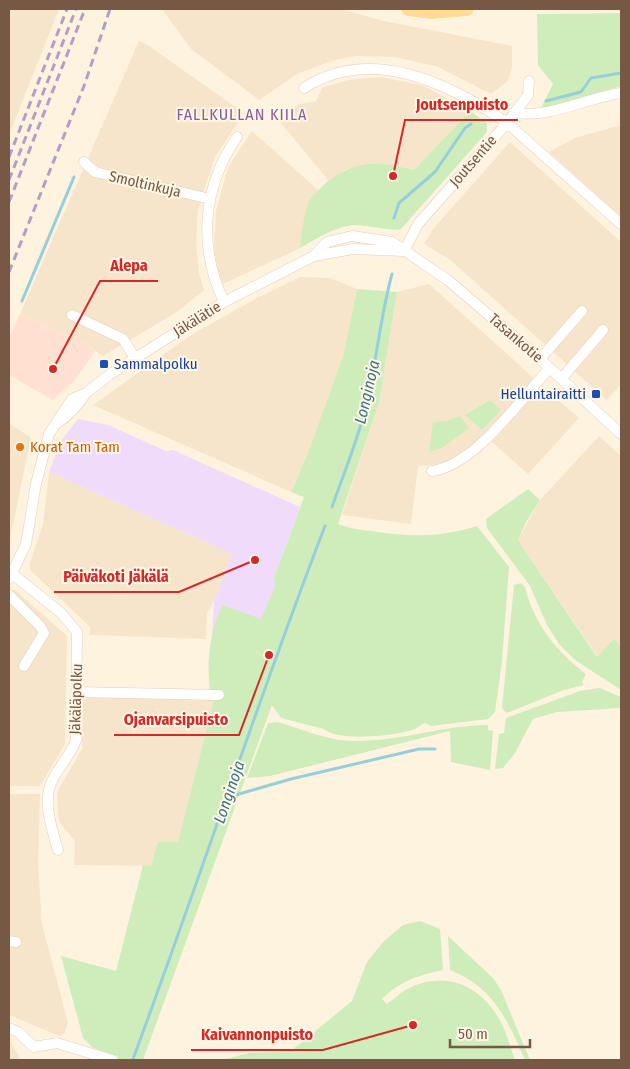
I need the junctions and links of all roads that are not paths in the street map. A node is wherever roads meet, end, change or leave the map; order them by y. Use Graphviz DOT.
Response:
graph roads {
  1 [pos="408,9"];
  2 [pos="467,9"];
  3 [pos="432,10"];
  4 [pos="529,81"];
  5 [pos="304,88"];
  6 [pos="621,93"];
  7 [pos="516,113"];
  8 [pos="507,123"];
  9 [pos="237,137"];
  10 [pos="84,162"];
  11 [pos="210,199"];
  12 [pos="621,224"];
  13 [pos="404,251"];
  14 [pos="224,302"];
  15 [pos="582,311"];
  16 [pos="72,316"];
  17 [pos="603,330"];
  18 [pos="135,358"];
  19 [pos="540,359"];
  20 [pos="550,368"];
  21 [pos="562,378"];
  22 [pos="621,434"];
  23 [pos="432,471"];
  24 [pos="10,574"];
  25 [pos="9,594"];
  26 [pos="24,666"];
  27 [pos="77,692"];
  28 [pos="219,695"];
  29 [pos="58,850"];
  30 [pos="9,1028"];
  31 [pos="112,1060"];
  1 -- 3 [label="main road"];
  2 -- 3 [label="main road"];
  4 -- 7 [label="street"];
  5 -- 8 [label="street"];
  6 -- 7 [label="street"];
  7 -- 8 [label="street"];
  8 -- 12 [label="street, Joutsentie"];
  8 -- 13 [label="street, Joutsentie"];
  9 -- 11 [label="street"];
  10 -- 11 [label="street, Smoltinkuja"];
  11 -- 14 [label="street"];
  13 -- 14 [label="street, Jäkälätie"];
  13 -- 19 [label="street, Tasankotie"];
  14 -- 18 [label="street, Jäkälätie"];
  15 -- 19 [label="street"];
  16 -- 18 [label="street"];
  17 -- 21 [label="street"];
  18 -- 24 [label="street, Jäkälätie"];
  19 -- 20 [label="street, Tasankotie"];
  20 -- 21 [label="street, Tasankotie"];
  20 -- 23 [label="street"];
  21 -- 22 [label="street, Tasankotie"];
  24 -- 27 [label="street, Jäkäläpolku"];
  25 -- 26 [label="street"];
  27 -- 28 [label="street"];
  27 -- 29 [label="street, Jäkäläpolku"];
  30 -- 31 [label="street"];
}
